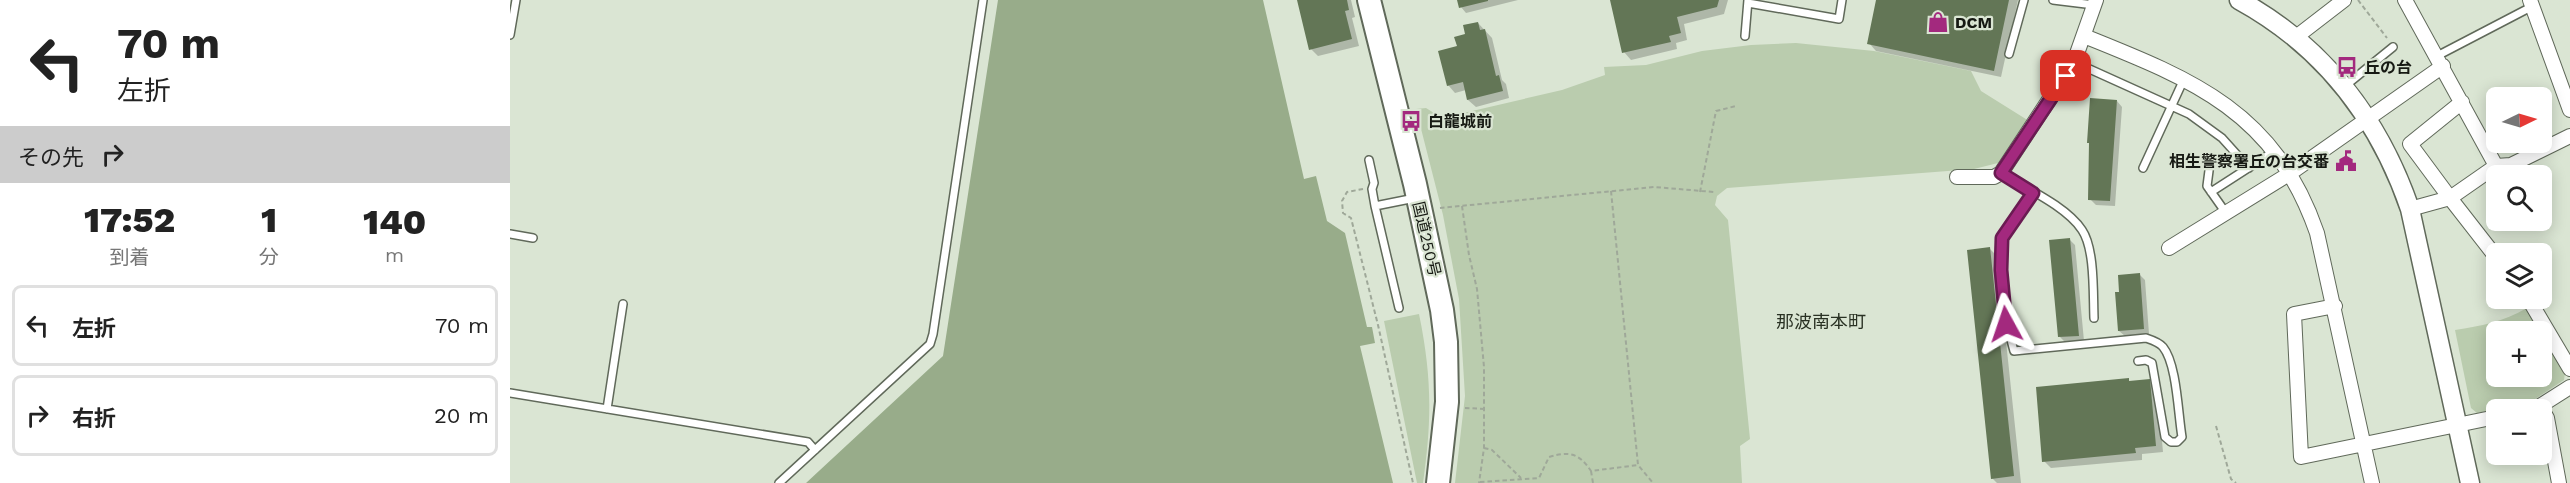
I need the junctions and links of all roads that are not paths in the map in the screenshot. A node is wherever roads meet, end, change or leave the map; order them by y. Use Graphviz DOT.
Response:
graph roads {
  1 [pos="516,0"];
  2 [pos="983,0"];
  3 [pos="1369,0"];
  4 [pos="1842,0"];
  5 [pos="2024,0"];
  6 [pos="2053,0"];
  7 [pos="2239,0"];
  8 [pos="2344,0"];
  9 [pos="2404,0"];
  10 [pos="1748,1"];
  11 [pos="2095,3"];
  12 [pos="2532,3"];
  13 [pos="510,35"];
  14 [pos="1745,36"];
  15 [pos="2084,36"];
  16 [pos="2296,37"];
  17 [pos="2393,47"];
  18 [pos="2009,54"];
  19 [pos="2440,61"];
  20 [pos="2074,62"];
  21 [pos="2184,79"];
  22 [pos="2345,86"];
  23 [pos="2462,102"];
  24 [pos="2172,106"];
  25 [pos="2570,110"];
  26 [pos="2368,120"];
  27 [pos="2570,136"];
  28 [pos="2273,152"];
  29 [pos="1370,160"];
  30 [pos="2210,163"];
  31 [pos="2495,165"];
  32 [pos="2511,165"];
  33 [pos="2143,168"];
  34 [pos="2249,168"];
  35 [pos="2001,173"];
  36 [pos="2486,173"];
  37 [pos="2289,174"];
  38 [pos="1957,177"];
  39 [pos="2211,192"];
  40 [pos="2033,193"];
  41 [pos="2450,198"];
  42 [pos="1426,204"];
  43 [pos="1376,206"];
  44 [pos="2410,209"];
  45 [pos="2226,213"];
  46 [pos="510,234"];
  47 [pos="533,238"];
  48 [pos="2486,244"];
  49 [pos="2169,248"];
  50 [pos="622,304"];
  51 [pos="2335,306"];
  52 [pos="1399,308"];
  53 [pos="2535,309"];
  54 [pos="2094,318"];
  55 [pos="2138,361"];
  56 [pos="2570,369"];
  57 [pos="2570,387"];
  58 [pos="510,393"];
  59 [pos="2550,399"];
  60 [pos="607,409"];
  61 [pos="2486,419"];
  62 [pos="2457,425"];
  63 [pos="2364,445"];
  64 [pos="2552,445"];
  65 [pos="815,450"];
  66 [pos="779,483"];
  67 [pos="1438,483"];
  68 [pos="2372,483"];
  69 [pos="2470,483"];
  70 [pos="2559,483"];
  1 -- 13 [label="lane"];
  2 -- 65 [label="lane"];
  3 -- 42 [label="highway, 国道250号"];
  4 -- 10 [label="lane"];
  5 -- 18 [label="lane"];
  6 -- 11 [label="lane"];
  7 -- 16 [label="street"];
  8 -- 16 [label="street"];
  9 -- 19 [label="street"];
  10 -- 14 [label="lane"];
  11 -- 15 [label="street"];
  12 -- 19 [label="lane"];
  12 -- 25 [label="street"];
  15 -- 20 [label="street"];
  15 -- 21 [label="street"];
  16 -- 22 [label="street"];
  17 -- 22 [label="lane"];
  19 -- 23 [label="street"];
  19 -- 26 [label="street"];
  20 -- 24 [label="lane"];
  20 -- 35 [label="street"];
  21 -- 24 [label="lane"];
  21 -- 28 [label="street"];
  22 -- 26 [label="street"];
  23 -- 31 [label="street"];
  23 -- 41 [label="street"];
  24 -- 33 [label="lane"];
  24 -- 34 [label="lane"];
  26 -- 37 [label="street"];
  26 -- 44 [label="street"];
  27 -- 32 [label="street"];
  28 -- 34 [label="lane"];
  28 -- 37 [label="street"];
  29 -- 43 [label="lane"];
  30 -- 39 [label="lane"];
  34 -- 39 [label="lane"];
  35 -- 38 [label="street"];
  35 -- 40 [label="lane"];
  36 -- 41 [label="street"];
  37 -- 45 [label="street"];
  37 -- 51 [label="street"];
  39 -- 45 [label="lane"];
  40 -- 54 [label="lane"];
  40 -- 55 [label="lane"];
  41 -- 44 [label="street"];
  41 -- 48 [label="street"];
  42 -- 43 [label="lane"];
  42 -- 67 [label="highway, 国道250号"];
  43 -- 52 [label="lane"];
  44 -- 62 [label="street"];
  45 -- 49 [label="street"];
  46 -- 47 [label="lane"];
  50 -- 60 [label="lane"];
  51 -- 63 [label="street"];
  51 -- 63 [label="street"];
  53 -- 56 [label="street"];
  57 -- 59 [label="street"];
  58 -- 60 [label="lane"];
  60 -- 65 [label="lane"];
  61 -- 62 [label="street"];
  62 -- 63 [label="street"];
  62 -- 69 [label="street"];
  63 -- 68 [label="street"];
  64 -- 70 [label="street"];
  65 -- 66 [label="lane"];
}
